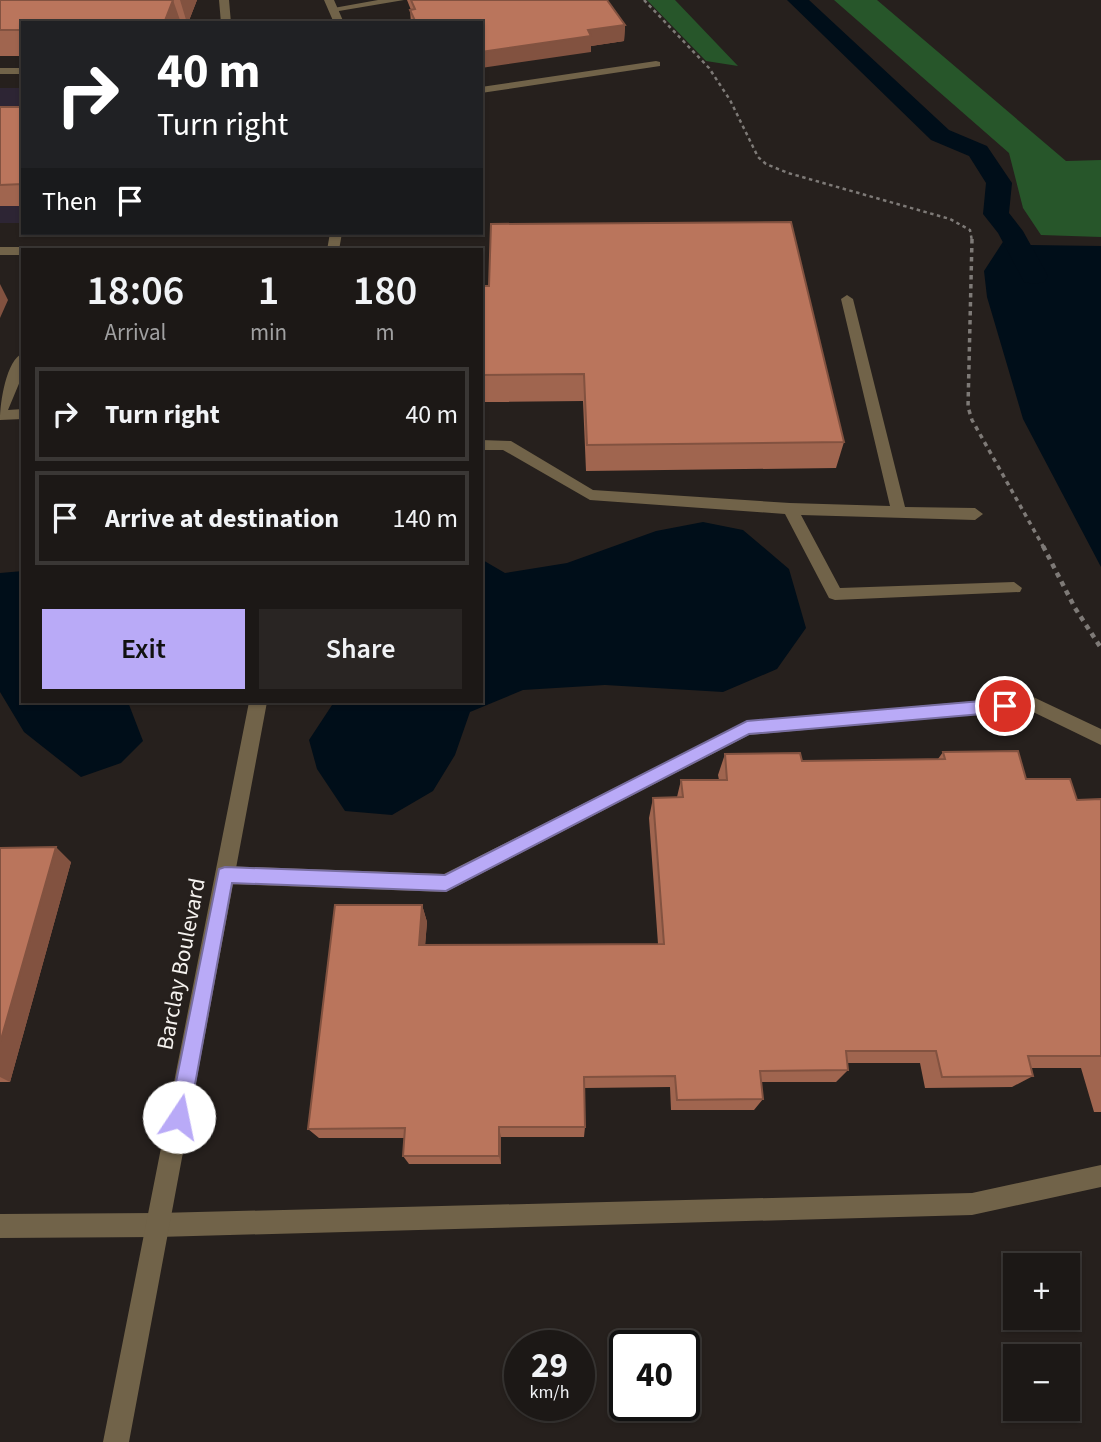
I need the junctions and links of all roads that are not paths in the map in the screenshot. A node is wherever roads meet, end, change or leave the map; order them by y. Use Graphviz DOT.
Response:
graph roads {
  1 [pos="224,0"];
  2 [pos="399,0"];
  3 [pos="331,5"];
  4 [pos="226,21"];
  5 [pos="338,21"];
  6 [pos="656,64"];
  7 [pos="0,71"];
  8 [pos="21,71"];
  9 [pos="483,90"];
  10 [pos="0,251"];
  11 [pos="21,251"];
  12 [pos="847,299"];
  13 [pos="21,362"];
  14 [pos="0,413"];
  15 [pos="21,414"];
  16 [pos="483,445"];
  17 [pos="790,509"];
  18 [pos="899,512"];
  19 [pos="975,514"];
  20 [pos="1014,588"];
  21 [pos="258,703"];
  22 [pos="1101,737"];
  23 [pos="225,875"];
  24 [pos="1101,1176"];
  25 [pos="158,1225"];
  26 [pos="0,1226"];
  27 [pos="116,1442"];
  1 -- 4 [label="street"];
  2 -- 3 [label="street"];
  3 -- 5 [label="street"];
  6 -- 9 [label="street"];
  7 -- 8 [label="street"];
  10 -- 11 [label="street"];
  12 -- 18 [label="street"];
  13 -- 14 [label="street"];
  14 -- 15 [label="street"];
  16 -- 17 [label="street"];
  17 -- 18 [label="street"];
  17 -- 20 [label="street"];
  18 -- 19 [label="street"];
  21 -- 23 [label="street, Barclay Boulevard"];
  22 -- 23 [label="street"];
  23 -- 25 [label="street, Barclay Boulevard"];
  24 -- 25 [label="street"];
  25 -- 26 [label="street"];
  25 -- 27 [label="street, Barclay Boulevard"];
}
